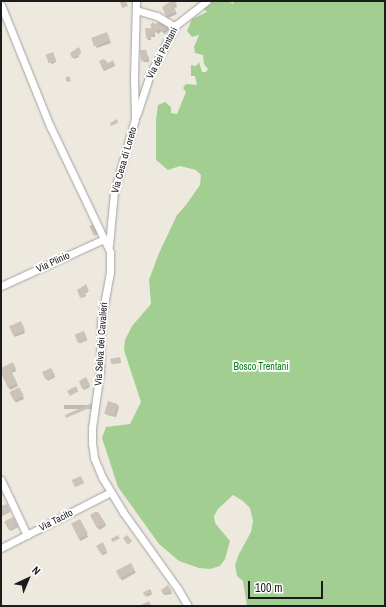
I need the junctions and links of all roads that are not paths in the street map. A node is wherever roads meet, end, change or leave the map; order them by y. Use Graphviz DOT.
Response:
graph roads {
  1 [pos="136,1"];
  2 [pos="207,1"];
  3 [pos="1,5"];
  4 [pos="136,10"];
  5 [pos="175,27"];
  6 [pos="135,120"];
  7 [pos="104,239"];
  8 [pos="109,248"];
  9 [pos="1,286"];
  10 [pos="1,480"];
  11 [pos="111,492"];
  12 [pos="26,535"];
  13 [pos="1,548"];
  14 [pos="188,606"];
  1 -- 4 [label="street, Via Cesa di Loreto"];
  2 -- 5 [label="street, Via dei Pantani"];
  3 -- 7 [label="street, Via Selva dei Cavalieri"];
  4 -- 5 [label="street"];
  4 -- 6 [label="street, Via Cesa di Loreto"];
  5 -- 6 [label="street, Via dei Pantani"];
  6 -- 8 [label="street, Via Cesa di Loreto"];
  7 -- 8 [label="street, Via Selva dei Cavalieri"];
  7 -- 9 [label="street, Via Plinio"];
  8 -- 11 [label="street, Via Selva dei Cavalieri"];
  10 -- 12 [label="street"];
  11 -- 12 [label="street, Via Tacito"];
  11 -- 14 [label="street, Via Selva dei Cavalieri"];
  12 -- 13 [label="street, Via Tacito"];
}
